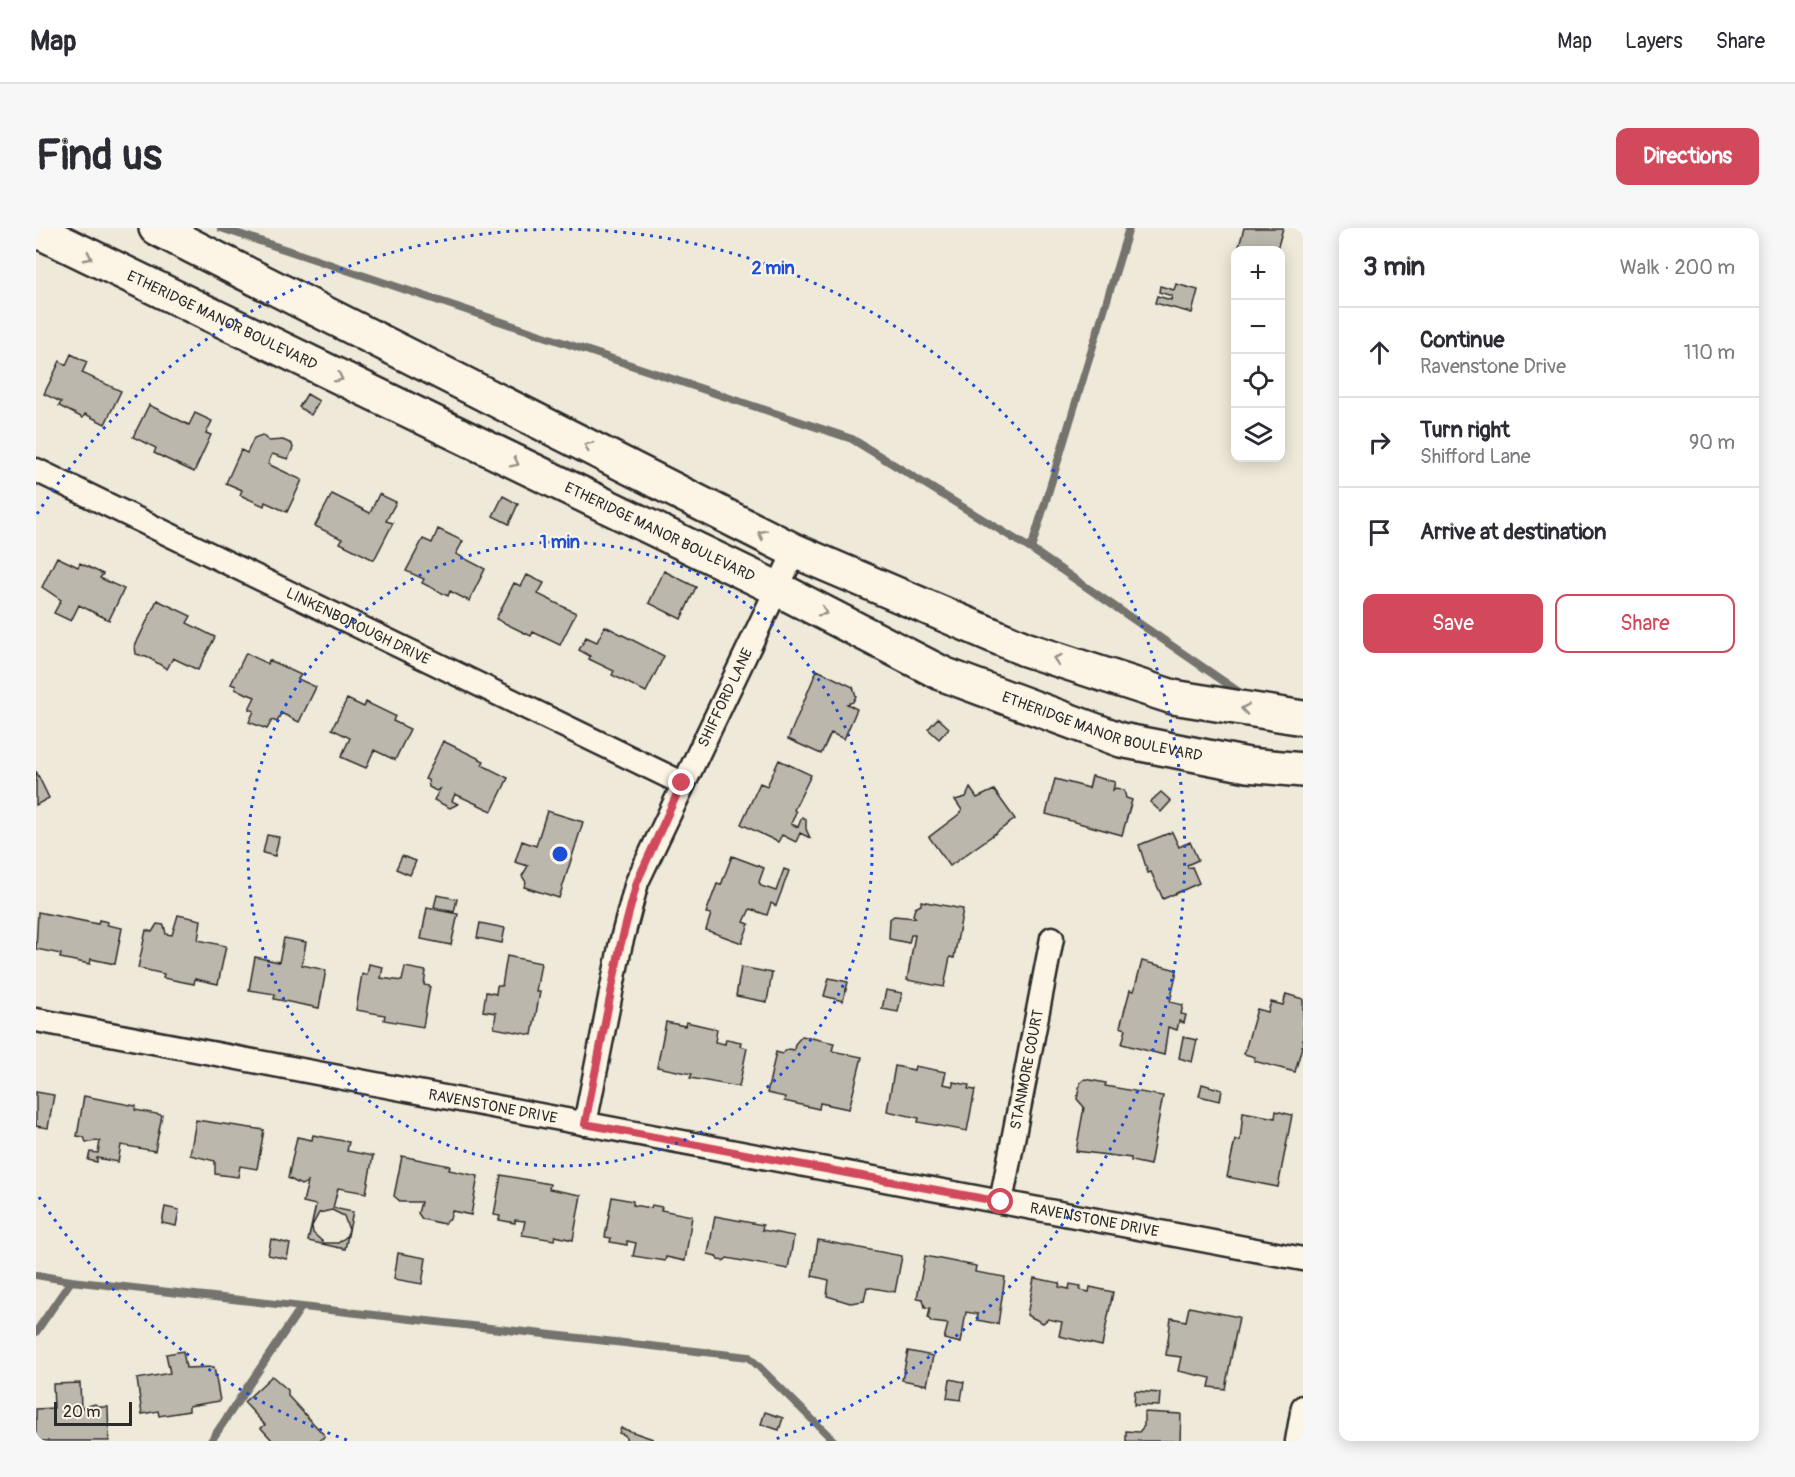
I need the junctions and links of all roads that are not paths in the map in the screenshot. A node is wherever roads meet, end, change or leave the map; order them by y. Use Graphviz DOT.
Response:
graph roads {
  1 [pos="156,228"];
  2 [pos="36,230"];
  3 [pos="36,470"];
  4 [pos="795,551"];
  5 [pos="778,589"];
  6 [pos="1303,718"];
  7 [pos="1303,770"];
  8 [pos="682,783"];
  9 [pos="1052,938"];
  10 [pos="36,1020"];
  11 [pos="585,1124"];
  12 [pos="1001,1202"];
  13 [pos="1303,1259"];
  14 [pos="1303,1407"];
  15 [pos="1297,1441"];
  4 -- 1 [label="main road, one-way"];
  2 -- 5 [label="main road, ETHERIDGE MANOR BOULEVARD, one-way"];
  3 -- 8 [label="street, LINKENBOROUGH DRIVE"];
  4 -- 5 [label="street, SHIFFORD LANE"];
  6 -- 4 [label="main road, one-way"];
  5 -- 7 [label="main road, ETHERIDGE MANOR BOULEVARD, one-way"];
  5 -- 8 [label="street, SHIFFORD LANE"];
  8 -- 11 [label="street, SHIFFORD LANE"];
  9 -- 12 [label="street, STANMORE COURT"];
  10 -- 11 [label="street, RAVENSTONE DRIVE"];
  11 -- 12 [label="street, RAVENSTONE DRIVE"];
  12 -- 13 [label="street, RAVENSTONE DRIVE"];
  14 -- 15 [label="street"];
}
